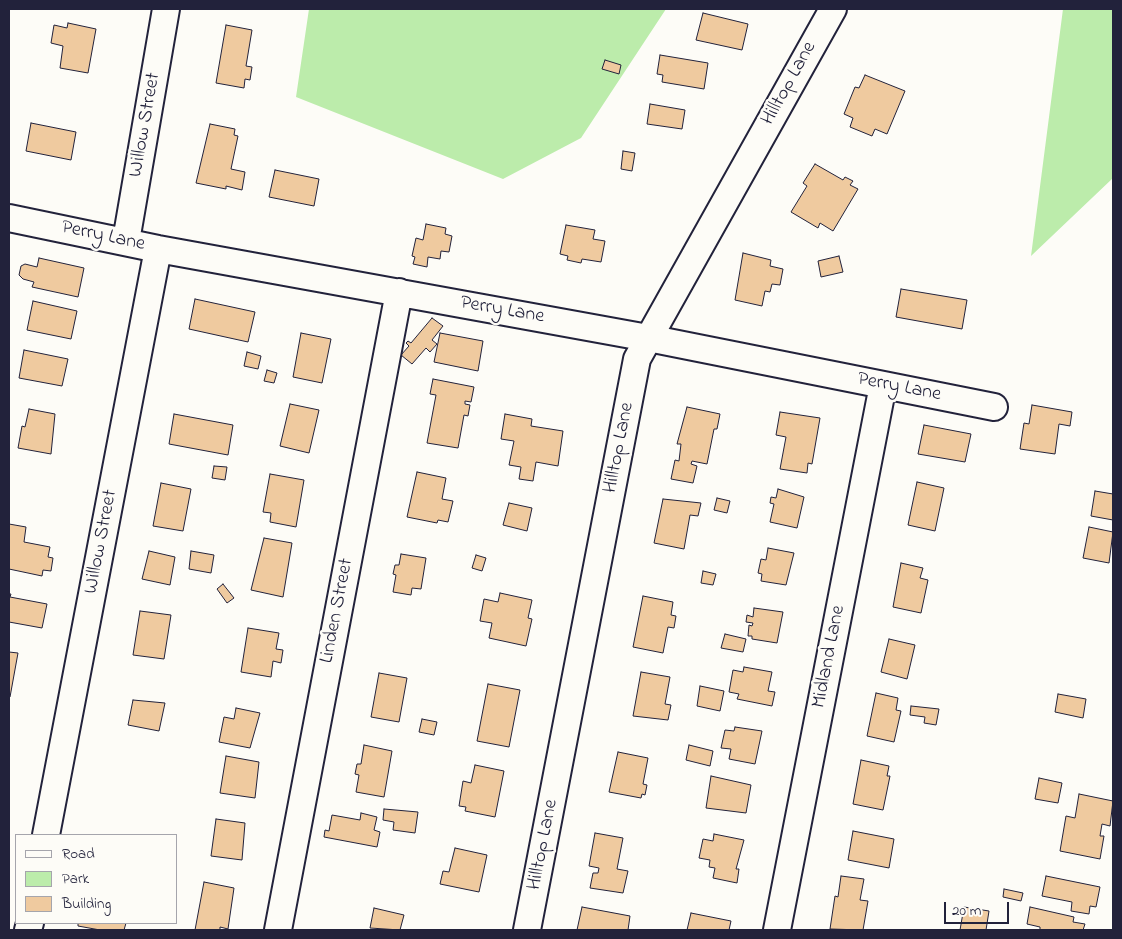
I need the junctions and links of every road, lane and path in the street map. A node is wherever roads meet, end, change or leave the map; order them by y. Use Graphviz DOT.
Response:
graph roads {
  1 [pos="166,9"];
  2 [pos="833,9"];
  3 [pos="9,218"];
  4 [pos="126,241"];
  5 [pos="158,249"];
  6 [pos="399,292"];
  7 [pos="648,338"];
  8 [pos="882,385"];
  9 [pos="994,407"];
  10 [pos="46,834"];
  11 [pos="278,930"];
  12 [pos="527,930"];
  13 [pos="777,930"];
  1 -- 4 [label="street, Willow Street"];
  2 -- 7 [label="street, Hilltop Lane"];
  3 -- 4 [label="street, Perry Lane"];
  4 -- 5 [label="street, Perry Lane"];
  5 -- 6 [label="street, Perry Lane"];
  5 -- 10 [label="street, Willow Street"];
  6 -- 7 [label="street, Perry Lane"];
  6 -- 11 [label="street, Linden Street"];
  7 -- 8 [label="street, Perry Lane"];
  7 -- 12 [label="street, Hilltop Lane"];
  8 -- 9 [label="street, Perry Lane"];
  8 -- 13 [label="street, Midland Lane"];
}
